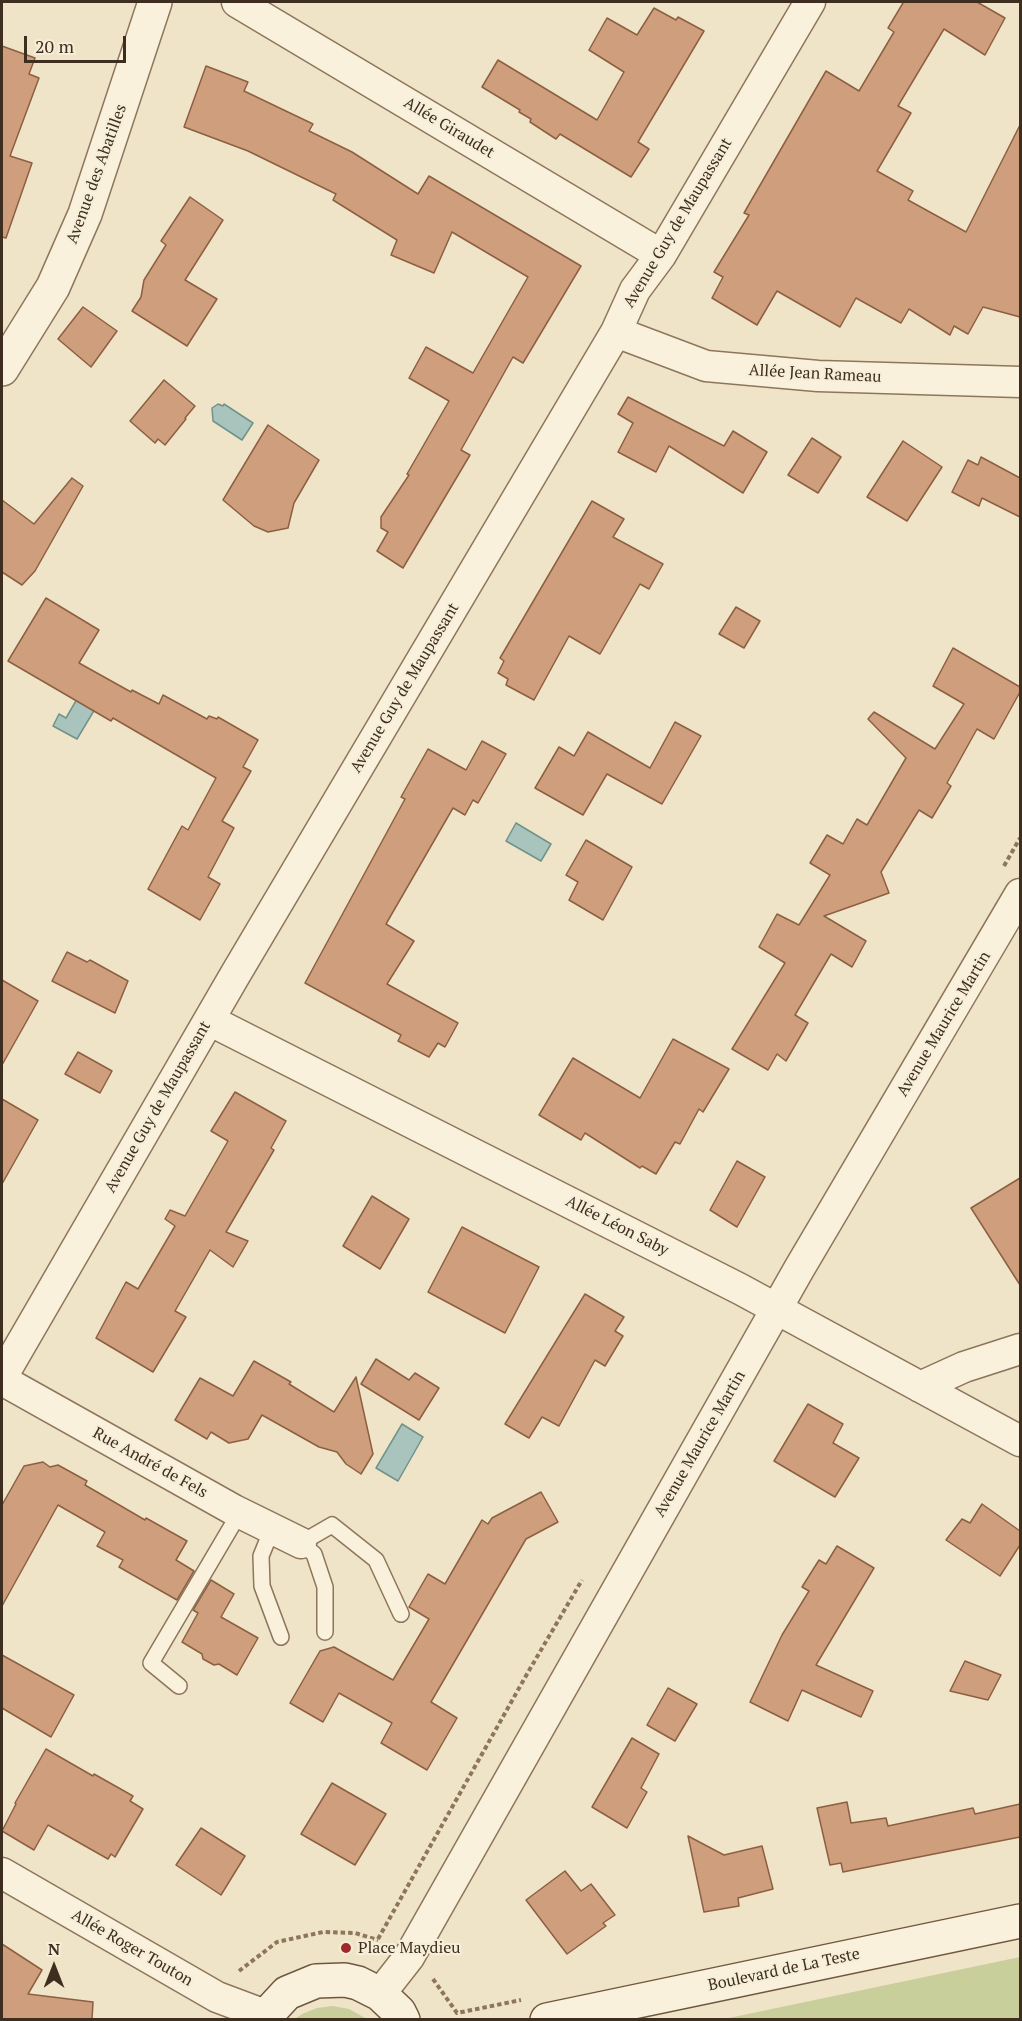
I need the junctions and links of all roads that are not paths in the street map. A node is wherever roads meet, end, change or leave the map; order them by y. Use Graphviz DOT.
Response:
graph roads {
  1 [pos="156,2"];
  2 [pos="237,2"];
  3 [pos="810,2"];
  4 [pos="661,255"];
  5 [pos="616,332"];
  6 [pos="2,369"];
  7 [pos="1020,382"];
  8 [pos="1020,894"];
  9 [pos="209,1020"];
  10 [pos="777,1309"];
  11 [pos="1020,1349"];
  12 [pos="2,1378"];
  13 [pos="920,1387"];
  14 [pos="1020,1441"];
  15 [pos="240,1512"];
  16 [pos="272,1529"];
  17 [pos="301,1544"];
  18 [pos="401,1614"];
  19 [pos="325,1632"];
  20 [pos="281,1636"];
  21 [pos="179,1686"];
  22 [pos="2,1873"];
  23 [pos="1020,1921"];
  24 [pos="380,1994"];
  25 [pos="537,2009"];
  26 [pos="264,2018"];
  27 [pos="402,2019"];
  1 -- 6 [label="main road, Avenue des Abatilles"];
  2 -- 4 [label="street, Allée Giraudet"];
  3 -- 4 [label="street, Avenue Guy de Maupassant"];
  4 -- 5 [label="street, Avenue Guy de Maupassant"];
  5 -- 7 [label="street, Allée Jean Rameau"];
  5 -- 9 [label="street, Avenue Guy de Maupassant"];
  8 -- 10 [label="street, Avenue Maurice Martin"];
  9 -- 10 [label="street, Allée Léon Saby"];
  9 -- 12 [label="street, Avenue Guy de Maupassant"];
  10 -- 13 [label="street, Allée Léon Saby"];
  10 -- 24 [label="street, Avenue Maurice Martin"];
  11 -- 13 [label="street"];
  12 -- 15 [label="street, Rue André de Fels"];
  13 -- 14 [label="street, Allée Léon Saby"];
  15 -- 16 [label="street, Rue André de Fels"];
  15 -- 21 [label="lane"];
  16 -- 17 [label="street, Rue André de Fels"];
  16 -- 20 [label="lane"];
  17 -- 18 [label="lane"];
  17 -- 19 [label="lane"];
  22 -- 26 [label="street, Allée Roger Touton"];
  23 -- 25 [label="main road, Boulevard de La Teste"];
  24 -- 26 [label="main road"];
  24 -- 27 [label="main road"];
}
